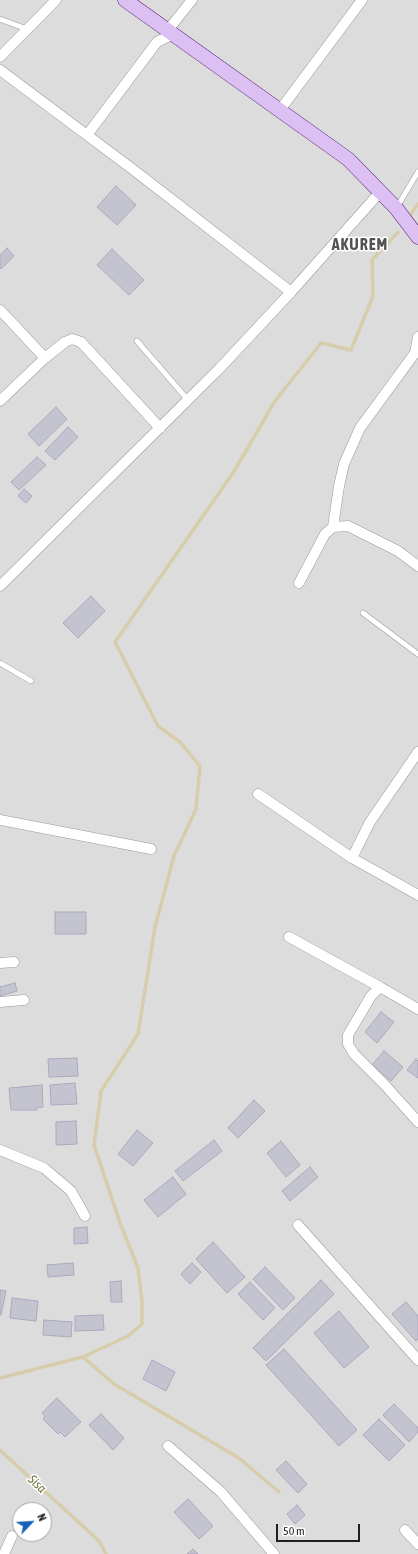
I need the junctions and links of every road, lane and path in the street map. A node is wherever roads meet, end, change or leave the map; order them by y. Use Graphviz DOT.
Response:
graph roads {
  1 [pos="56,0"];
  2 [pos="125,0"];
  3 [pos="192,0"];
  4 [pos="362,0"];
  5 [pos="0,19"];
  6 [pos="28,29"];
  7 [pos="171,32"];
  8 [pos="0,57"];
  9 [pos="0,70"];
  10 [pos="280,110"];
  11 [pos="87,136"];
  12 [pos="418,172"];
  13 [pos="381,191"];
  14 [pos="396,208"];
  15 [pos="418,237"];
  16 [pos="292,292"];
  17 [pos="0,310"];
  18 [pos="418,337"];
  19 [pos="137,342"];
  20 [pos="45,358"];
  21 [pos="188,400"];
  22 [pos="0,401"];
  23 [pos="160,428"];
  24 [pos="333,527"];
  25 [pos="418,566"];
  26 [pos="299,583"];
  27 [pos="0,586"];
  28 [pos="362,613"];
  29 [pos="418,654"];
  30 [pos="0,663"];
  31 [pos="31,681"];
  32 [pos="418,752"];
  33 [pos="258,794"];
  34 [pos="0,820"];
  35 [pos="151,849"];
  36 [pos="352,858"];
  37 [pos="418,895"];
  38 [pos="289,937"];
  39 [pos="14,962"];
  40 [pos="0,964"];
  41 [pos="380,987"];
  42 [pos="24,1000"];
  43 [pos="0,1002"];
  44 [pos="418,1009"];
  45 [pos="418,1122"];
  46 [pos="0,1150"];
  47 [pos="85,1216"];
  48 [pos="298,1225"];
  49 [pos="418,1360"];
  50 [pos="168,1446"];
  51 [pos="405,1530"];
  52 [pos="12,1536"];
  53 [pos="418,1544"];
  54 [pos="4,1554"];
  55 [pos="274,1554"];
  1 -- 6 [label="street"];
  2 -- 7 [label="street"];
  3 -- 7 [label="street"];
  4 -- 10 [label="street"];
  5 -- 6 [label="lane"];
  6 -- 8 [label="street"];
  7 -- 10 [label="street"];
  7 -- 11 [label="street"];
  9 -- 11 [label="street"];
  10 -- 13 [label="street"];
  11 -- 16 [label="street"];
  12 -- 14 [label="lane"];
  13 -- 14 [label="street"];
  13 -- 16 [label="street"];
  14 -- 15 [label="street"];
  16 -- 21 [label="street"];
  17 -- 20 [label="street"];
  18 -- 24 [label="street"];
  19 -- 21 [label="lane"];
  20 -- 22 [label="street"];
  20 -- 23 [label="street"];
  21 -- 23 [label="street"];
  23 -- 27 [label="street"];
  24 -- 25 [label="street"];
  24 -- 26 [label="street"];
  28 -- 29 [label="lane"];
  30 -- 31 [label="lane"];
  32 -- 36 [label="street"];
  33 -- 36 [label="street"];
  34 -- 35 [label="street"];
  36 -- 37 [label="street"];
  38 -- 41 [label="street"];
  39 -- 40 [label="street"];
  41 -- 44 [label="street"];
  41 -- 45 [label="street"];
  42 -- 43 [label="street"];
  46 -- 47 [label="street"];
  48 -- 49 [label="street"];
  50 -- 55 [label="street"];
  51 -- 53 [label="street"];
  52 -- 54 [label="street"];
}
